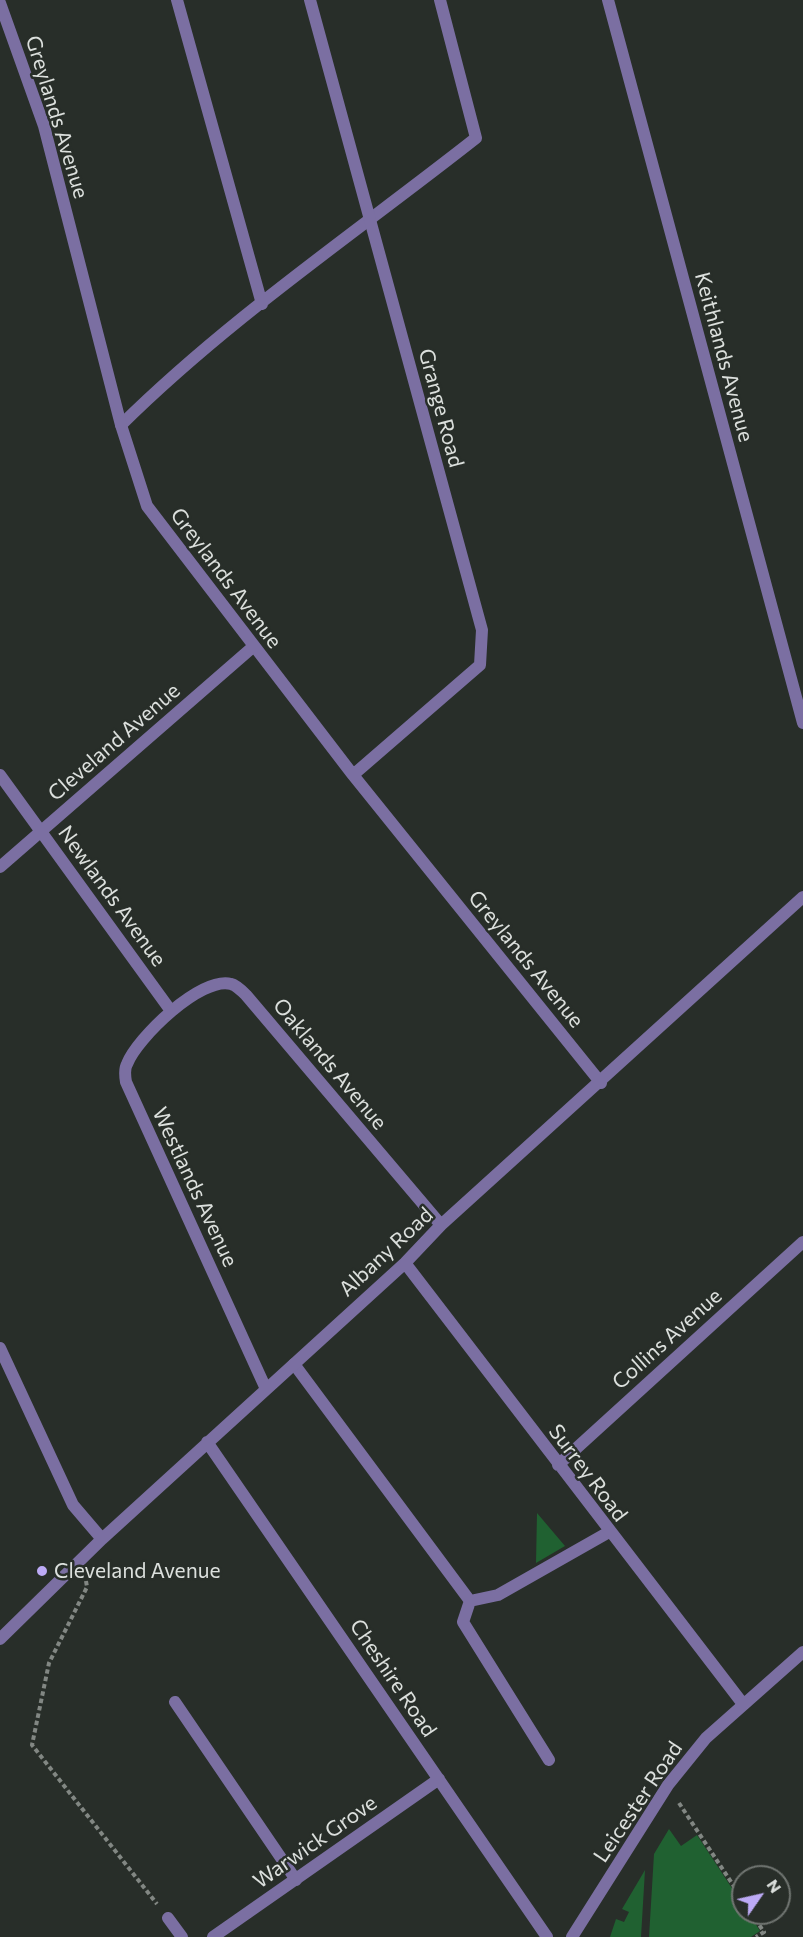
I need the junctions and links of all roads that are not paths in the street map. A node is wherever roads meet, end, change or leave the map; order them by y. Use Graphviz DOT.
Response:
graph roads {
  1 [pos="177,0"];
  2 [pos="310,0"];
  3 [pos="440,0"];
  4 [pos="608,0"];
  5 [pos="0,3"];
  6 [pos="370,221"];
  7 [pos="262,304"];
  8 [pos="121,425"];
  9 [pos="254,646"];
  10 [pos="803,723"];
  11 [pos="0,775"];
  12 [pos="353,775"];
  13 [pos="42,831"];
  14 [pos="0,867"];
  15 [pos="803,897"];
  16 [pos="171,1011"];
  17 [pos="601,1083"];
  18 [pos="441,1225"];
  19 [pos="803,1242"];
  20 [pos="405,1263"];
  21 [pos="0,1348"];
  22 [pos="294,1364"];
  23 [pos="266,1389"];
  24 [pos="207,1442"];
  25 [pos="558,1466"];
  26 [pos="609,1532"];
  27 [pos="102,1539"];
  28 [pos="470,1601"];
  29 [pos="0,1639"];
  30 [pos="803,1652"];
  31 [pos="175,1702"];
  32 [pos="743,1704"];
  33 [pos="549,1760"];
  34 [pos="439,1779"];
  35 [pos="296,1880"];
  36 [pos="168,1918"];
  37 [pos="182,1937"];
  38 [pos="213,1937"];
  39 [pos="547,1937"];
  40 [pos="572,1937"];
  1 -- 7 [label="street"];
  2 -- 6 [label="street, Grange Road"];
  3 -- 6 [label="street"];
  4 -- 10 [label="street, Keithlands Avenue"];
  5 -- 8 [label="street, Greylands Avenue"];
  6 -- 7 [label="street"];
  6 -- 12 [label="street, Grange Road"];
  7 -- 8 [label="street"];
  8 -- 9 [label="street, Greylands Avenue"];
  9 -- 12 [label="street, Greylands Avenue"];
  9 -- 13 [label="street, Cleveland Avenue"];
  11 -- 13 [label="street, Newlands Avenue"];
  12 -- 17 [label="street, Greylands Avenue"];
  13 -- 14 [label="street, Cleveland Avenue"];
  13 -- 16 [label="street, Newlands Avenue"];
  15 -- 17 [label="street, Albany Road"];
  16 -- 18 [label="street, Oaklands Avenue"];
  16 -- 23 [label="street, Westlands Avenue"];
  17 -- 18 [label="street, Albany Road"];
  18 -- 20 [label="street, Albany Road"];
  19 -- 25 [label="street, Collins Avenue"];
  20 -- 22 [label="street, Albany Road"];
  20 -- 25 [label="street, Surrey Road"];
  21 -- 27 [label="street"];
  22 -- 23 [label="street, Albany Road"];
  22 -- 28 [label="street"];
  23 -- 24 [label="street, Albany Road"];
  24 -- 27 [label="street, Albany Road"];
  24 -- 34 [label="street, Cheshire Road"];
  25 -- 26 [label="street, Surrey Road"];
  26 -- 28 [label="street"];
  26 -- 32 [label="street, Surrey Road"];
  27 -- 29 [label="street, Albany Road"];
  28 -- 33 [label="street"];
  30 -- 32 [label="street, Leicester Road"];
  31 -- 35 [label="street"];
  32 -- 40 [label="street, Leicester Road"];
  34 -- 35 [label="street, Warwick Grove"];
  34 -- 39 [label="street, Cheshire Road"];
  35 -- 38 [label="street, Warwick Grove"];
  36 -- 37 [label="street"];
}
